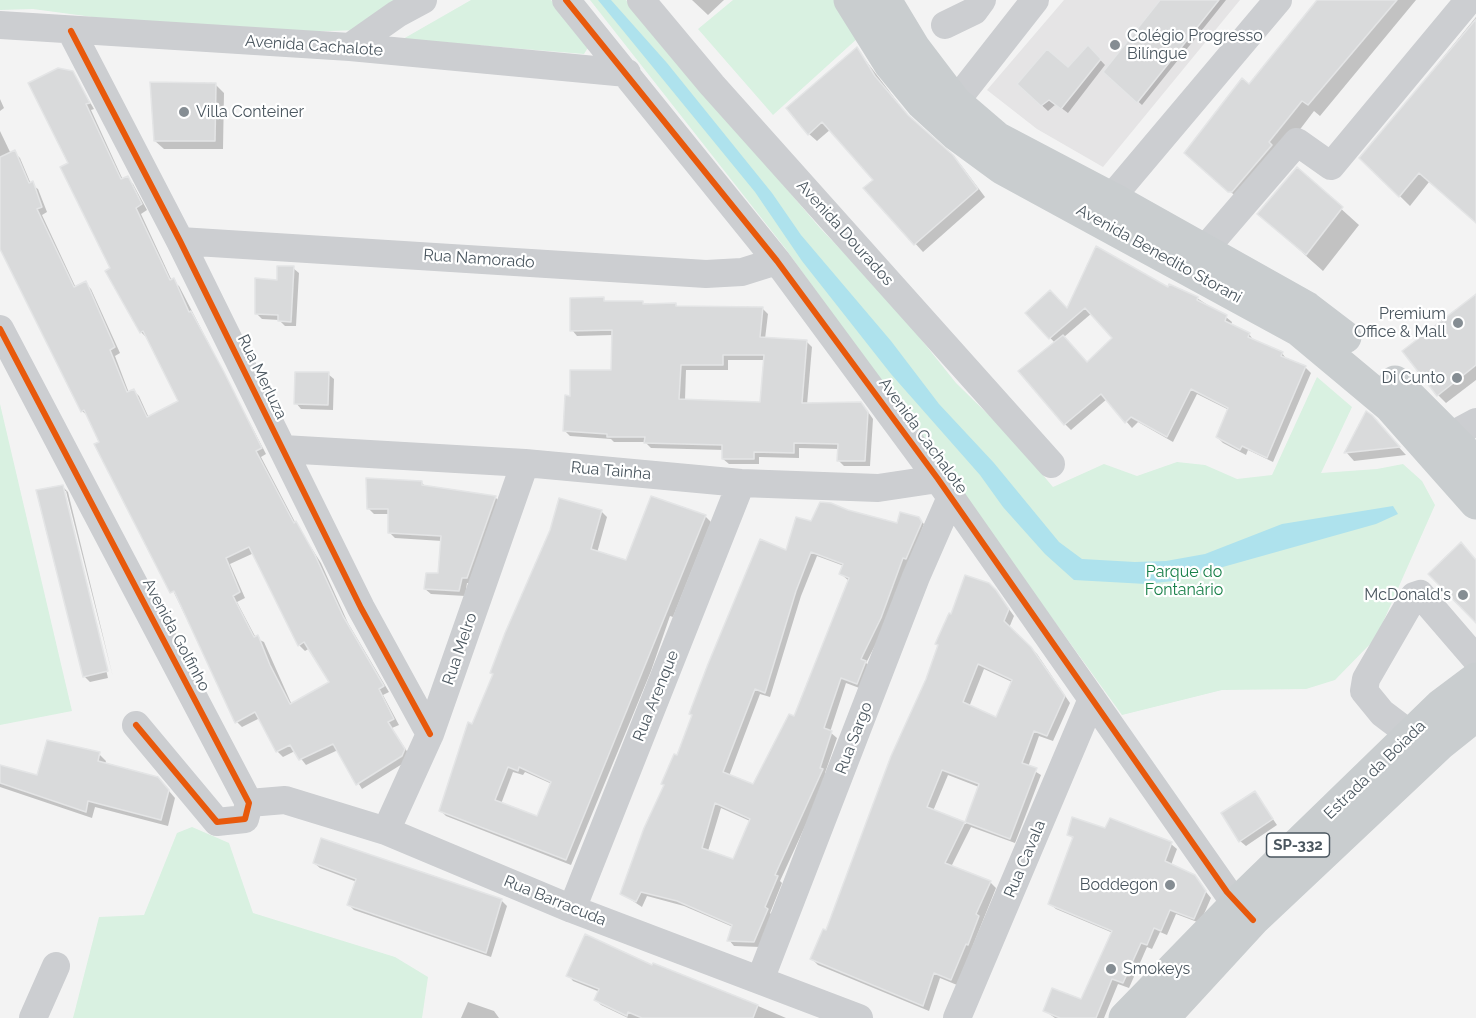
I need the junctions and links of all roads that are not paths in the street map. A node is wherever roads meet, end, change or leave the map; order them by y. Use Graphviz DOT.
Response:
graph roads {
  1 [pos="423,0"];
  2 [pos="566,0"];
  3 [pos="641,0"];
  4 [pos="850,0"];
  5 [pos="885,0"];
  6 [pos="982,0"];
  7 [pos="1035,0"];
  8 [pos="1278,0"];
  9 [pos="1469,0"];
  10 [pos="0,25"];
  11 [pos="945,26"];
  12 [pos="71,31"];
  13 [pos="350,47"];
  14 [pos="627,73"];
  15 [pos="955,102"];
  16 [pos="1111,198"];
  17 [pos="180,241"];
  18 [pos="1204,250"];
  19 [pos="777,261"];
  20 [pos="0,329"];
  21 [pos="1463,429"];
  22 [pos="283,449"];
  23 [pos="525,463"];
  24 [pos="1051,464"];
  25 [pos="1476,464"];
  26 [pos="741,483"];
  27 [pos="944,488"];
  28 [pos="1476,503"];
  29 [pos="1476,658"];
  30 [pos="1476,679"];
  31 [pos="1092,699"];
  32 [pos="1476,715"];
  33 [pos="136,725"];
  34 [pos="430,734"];
  35 [pos="1411,735"];
  36 [pos="249,803"];
  37 [pos="386,831"];
  38 [pos="572,909"];
  39 [pos="1245,912"];
  40 [pos="56,966"];
  41 [pos="760,980"];
  42 [pos="33,1018"];
  43 [pos="859,1018"];
  44 [pos="957,1018"];
  45 [pos="1125,1018"];
  46 [pos="1163,1018"];
  1 -- 13 [label="street"];
  2 -- 14 [label="street, Avenida Cachalote"];
  3 -- 24 [label="street, Avenida Dourados"];
  4 -- 28 [label="main road, Avenida Benedito Storani"];
  5 -- 15 [label="main road, Avenida Benedito Storani"];
  6 -- 11 [label="street"];
  7 -- 15 [label="street"];
  8 -- 16 [label="street"];
  9 -- 18 [label="street"];
  10 -- 12 [label="street, Avenida Cachalote"];
  12 -- 13 [label="street, Avenida Cachalote"];
  12 -- 17 [label="street, Rua Merluza"];
  13 -- 14 [label="street, Avenida Cachalote"];
  14 -- 19 [label="street, Avenida Cachalote"];
  15 -- 16 [label="main road, Avenida Benedito Storani"];
  16 -- 18 [label="main road, Avenida Benedito Storani"];
  17 -- 19 [label="street, Rua Namorado"];
  17 -- 22 [label="street, Rua Merluza"];
  18 -- 21 [label="main road, Avenida Benedito Storani"];
  19 -- 27 [label="street, Avenida Cachalote"];
  20 -- 36 [label="street, Avenida Golfinho"];
  21 -- 25 [label="main road, Avenida Benedito Storani"];
  22 -- 23 [label="street, Rua Tainha"];
  22 -- 34 [label="street, Rua Merluza"];
  23 -- 26 [label="street, Rua Tainha"];
  23 -- 34 [label="street, Rua Melro"];
  26 -- 27 [label="street, Rua Tainha"];
  26 -- 38 [label="street, Rua Arenque"];
  27 -- 31 [label="street, Avenida Cachalote"];
  27 -- 41 [label="street, Rua Sargo"];
  29 -- 35 [label="street"];
  30 -- 35 [label="main road, Estrada da Boiada / SP-332"];
  31 -- 39 [label="street, Avenida Cachalote"];
  31 -- 44 [label="street, Rua Cavala"];
  32 -- 39 [label="main road, Estrada da Boiada / SP-332"];
  33 -- 36 [label="street"];
  34 -- 37 [label="street, Rua Melro"];
  35 -- 39 [label="main road, Estrada da Boiada / SP-332"];
  36 -- 37 [label="street, Rua Barracuda"];
  37 -- 38 [label="street, Rua Barracuda"];
  38 -- 41 [label="street, Rua Barracuda"];
  39 -- 45 [label="main road, Estrada da Boiada / SP-332"];
  39 -- 46 [label="main road, Estrada da Boiada / SP-332"];
  40 -- 42 [label="street"];
  41 -- 43 [label="street, Rua Barracuda"];
}
